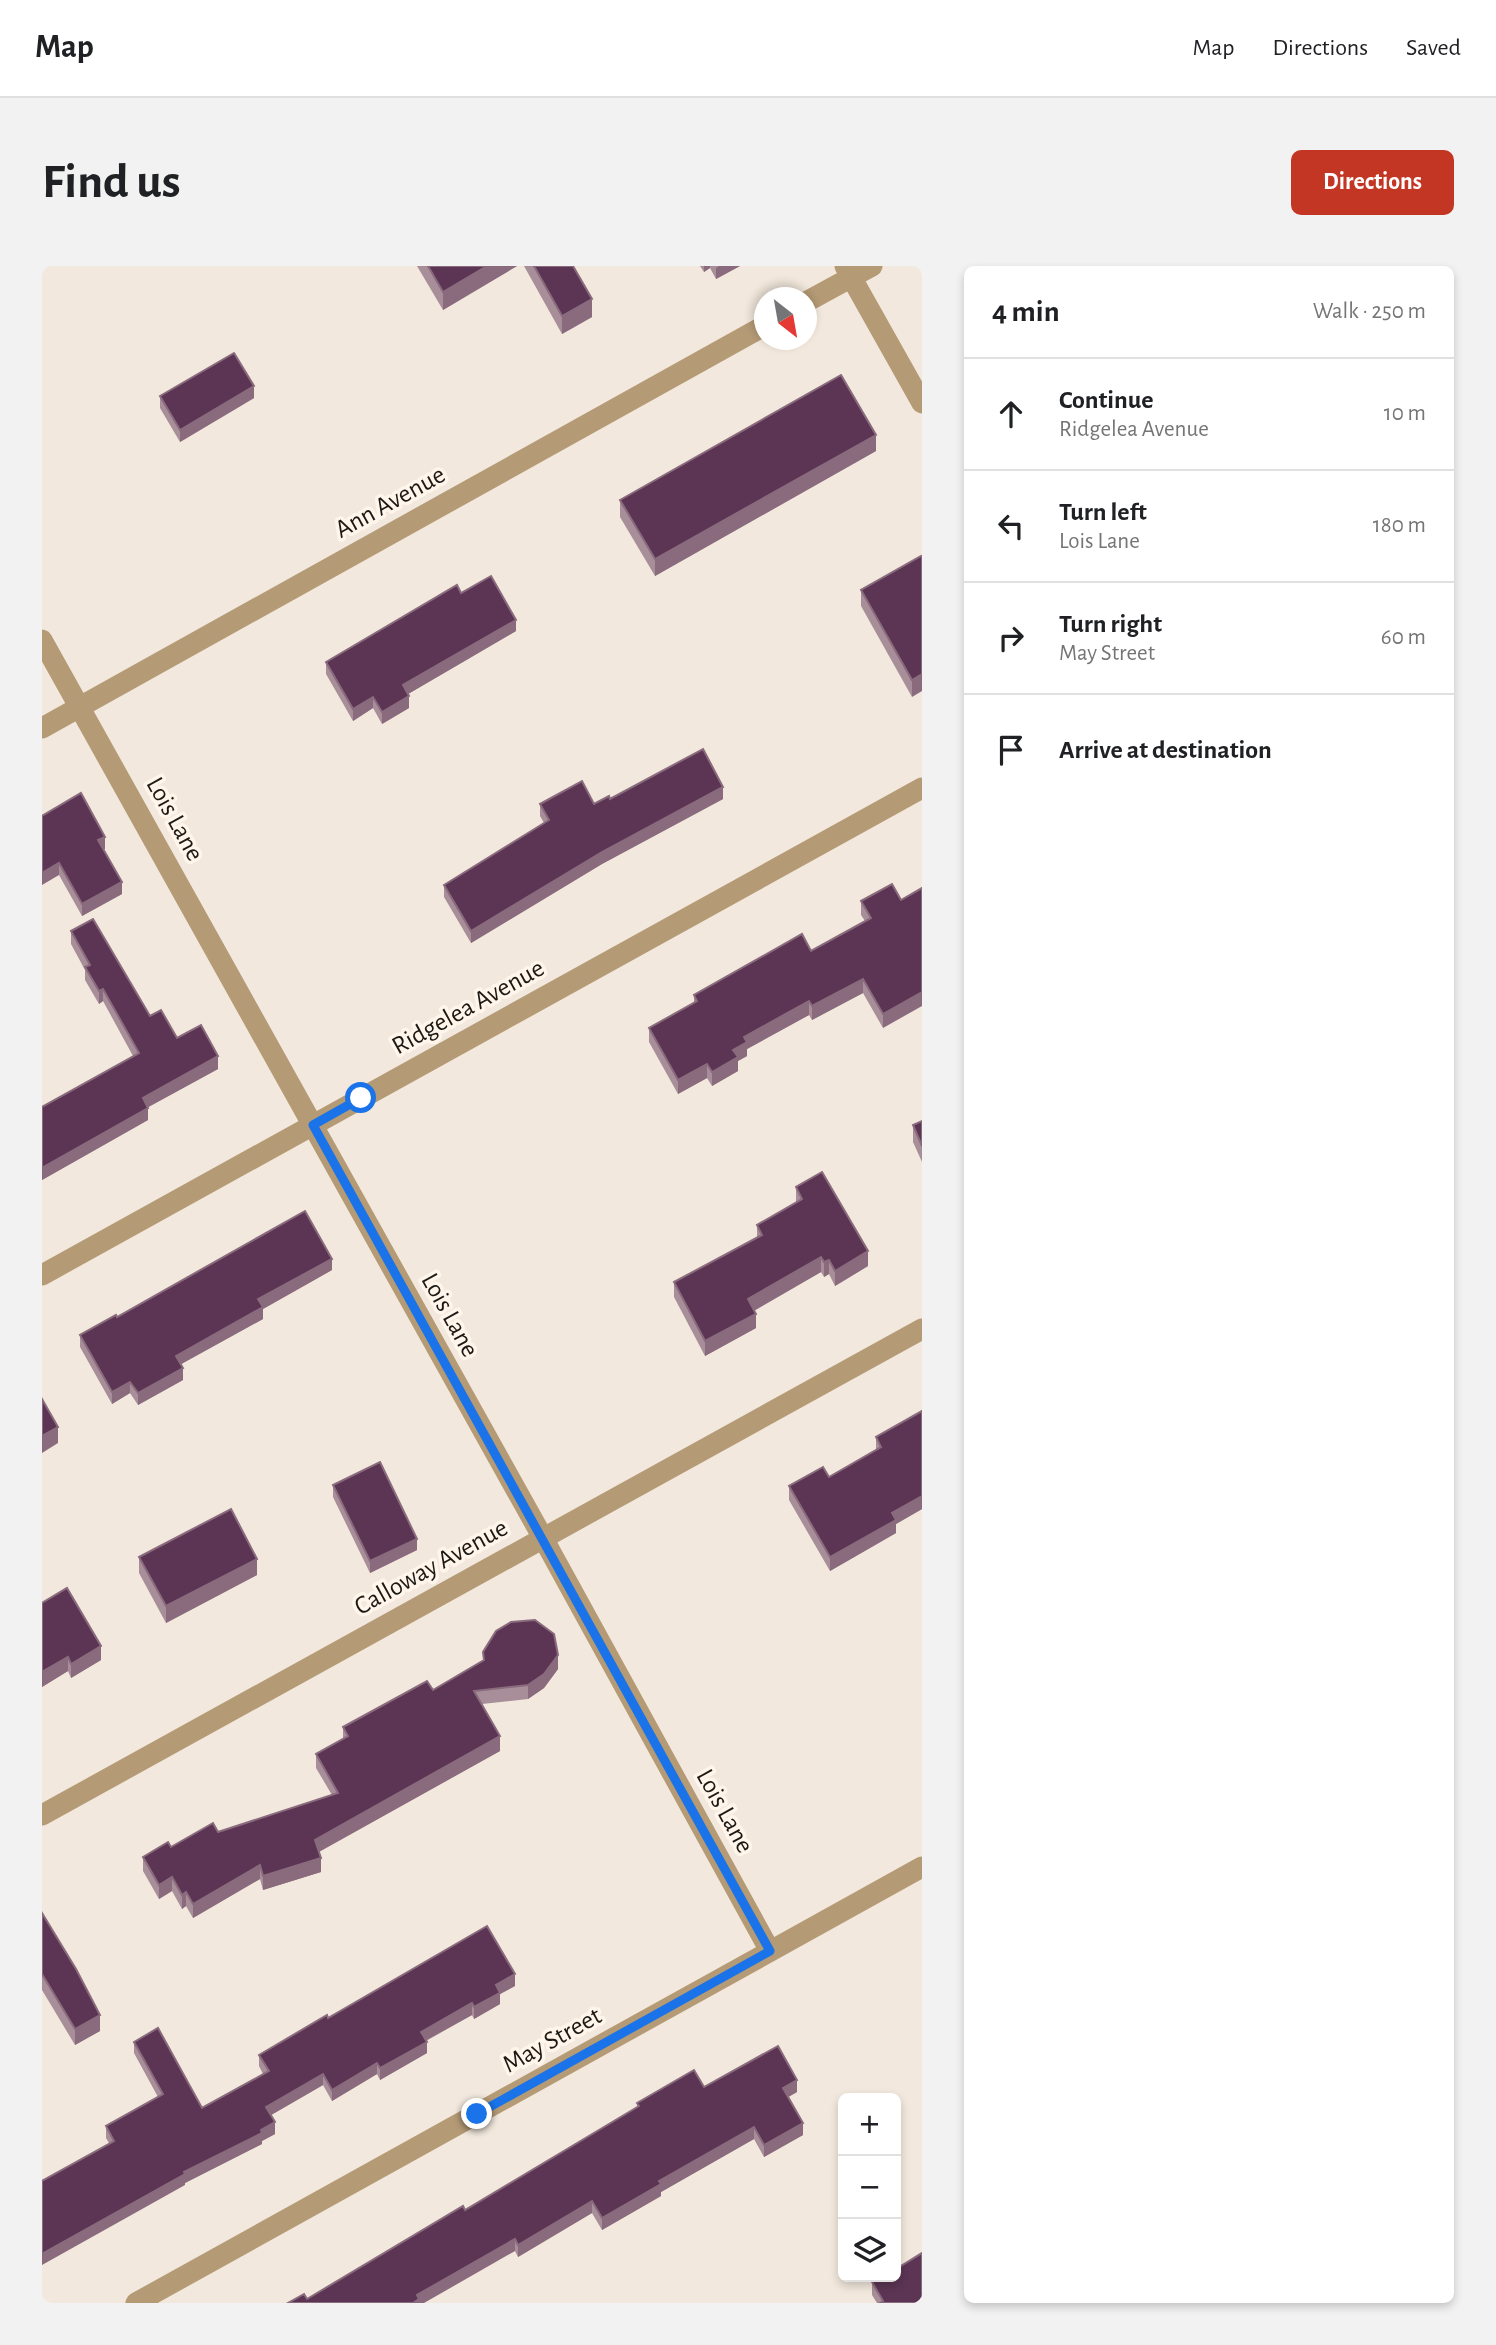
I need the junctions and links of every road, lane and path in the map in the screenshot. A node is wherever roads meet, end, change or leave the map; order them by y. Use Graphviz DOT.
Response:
graph roads {
  1 [pos="872,266"];
  2 [pos="848,272"];
  3 [pos="817,295"];
  4 [pos="754,332"];
  5 [pos="922,403"];
  6 [pos="42,640"];
  7 [pos="80,706"];
  8 [pos="42,727"];
  9 [pos="922,788"];
  10 [pos="313,1125"];
  11 [pos="42,1275"];
  12 [pos="922,1329"];
  13 [pos="542,1538"];
  14 [pos="42,1815"];
  15 [pos="922,1867"];
  16 [pos="770,1951"];
  17 [pos="136,2303"];
  1 -- 2 [label="street"];
  2 -- 3 [label="street"];
  2 -- 5 [label="street"];
  4 -- 7 [label="street, Ann Avenue"];
  6 -- 7 [label="street, Lois Lane"];
  7 -- 8 [label="street, Ann Avenue"];
  7 -- 10 [label="street, Lois Lane"];
  9 -- 10 [label="street, Ridgelea Avenue"];
  10 -- 11 [label="street, Ridgelea Avenue"];
  10 -- 13 [label="street, Lois Lane"];
  12 -- 13 [label="street, Calloway Avenue"];
  13 -- 14 [label="street, Calloway Avenue"];
  13 -- 16 [label="street, Lois Lane"];
  15 -- 16 [label="street, May Street"];
  16 -- 17 [label="street, May Street"];
}
